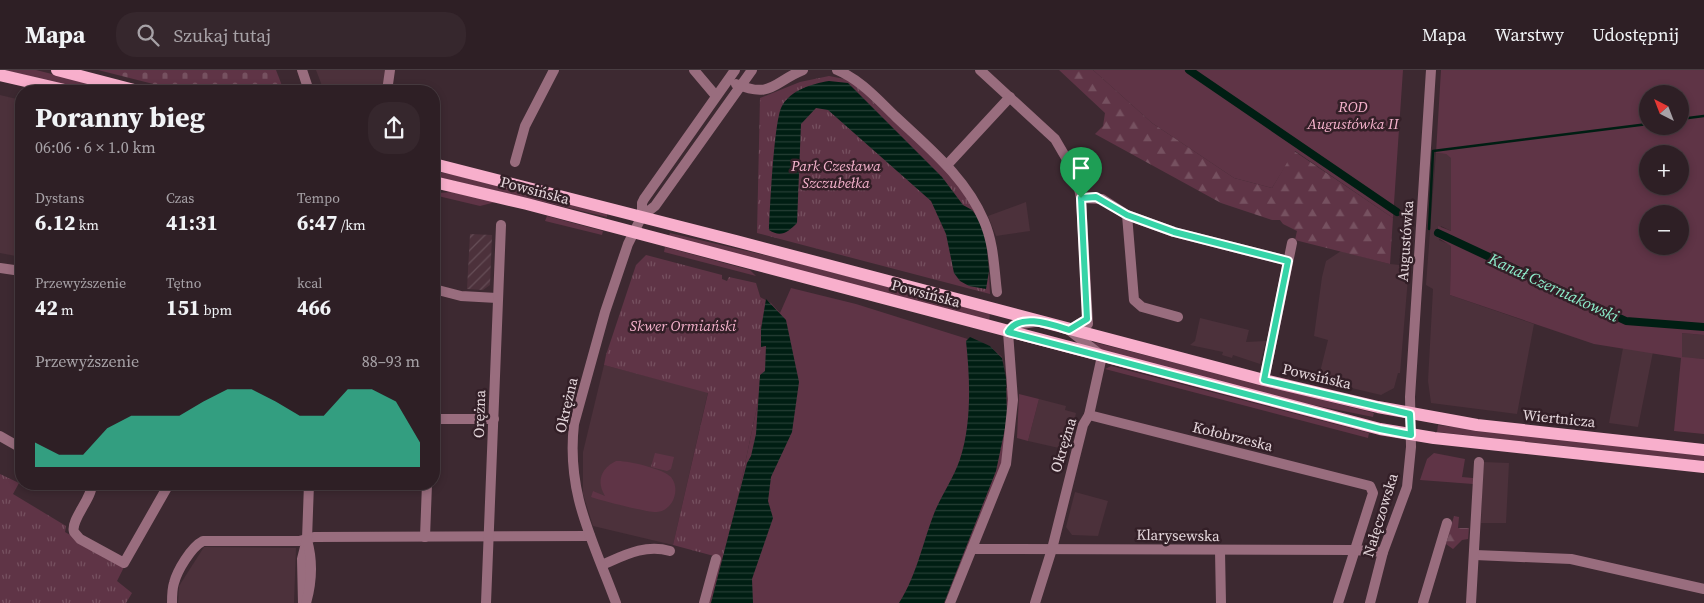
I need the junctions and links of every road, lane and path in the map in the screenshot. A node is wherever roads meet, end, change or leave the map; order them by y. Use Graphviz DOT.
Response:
graph roads {
  1 [pos="57,70"];
  2 [pos="297,70"];
  3 [pos="302,70"];
  4 [pos="390,70"];
  5 [pos="554,70"];
  6 [pos="694,70"];
  7 [pos="735,70"];
  8 [pos="752,70"];
  9 [pos="803,70"];
  10 [pos="837,70"];
  11 [pos="980,70"];
  12 [pos="1431,70"];
  13 [pos="0,75"];
  14 [pos="728,81"];
  15 [pos="43,85"];
  16 [pos="115,85"];
  17 [pos="301,85"];
  18 [pos="307,85"];
  19 [pos="388,85"];
  20 [pos="740,86"];
  21 [pos="716,96"];
  22 [pos="1010,97"];
  23 [pos="514,162"];
  24 [pos="947,165"];
  25 [pos="440,166"];
  26 [pos="440,184"];
  27 [pos="1081,198"];
  28 [pos="1127,215"];
  29 [pos="642,216"];
  30 [pos="501,225"];
  31 [pos="633,232"];
  32 [pos="1292,243"];
  33 [pos="1288,261"];
  34 [pos="0,268"];
  35 [pos="15,270"];
  36 [pos="440,291"];
  37 [pos="997,292"];
  38 [pos="497,298"];
  39 [pos="1178,317"];
  40 [pos="1087,319"];
  41 [pos="1038,322"];
  42 [pos="1069,330"];
  43 [pos="1008,332"];
  44 [pos="1090,335"];
  45 [pos="1102,356"];
  46 [pos="1264,380"];
  47 [pos="1410,414"];
  48 [pos="1089,415"];
  49 [pos="440,419"];
  50 [pos="494,419"];
  51 [pos="1411,435"];
  52 [pos="0,436"];
  53 [pos="15,445"];
  54 [pos="1704,450"];
  55 [pos="1479,462"];
  56 [pos="1704,467"];
  57 [pos="1370,486"];
  58 [pos="92,490"];
  59 [pos="166,490"];
  60 [pos="309,490"];
  61 [pos="427,490"];
  62 [pos="1447,523"];
  63 [pos="590,536"];
  64 [pos="426,537"];
  65 [pos="489,537"];
  66 [pos="307,539"];
  67 [pos="972,549"];
  68 [pos="1052,549"];
  69 [pos="1354,550"];
  70 [pos="1220,551"];
  71 [pos="670,552"];
  72 [pos="1383,552"];
  73 [pos="1475,556"];
  74 [pos="716,559"];
  75 [pos="602,564"];
  76 [pos="1704,589"];
  77 [pos="172,603"];
  78 [pos="305,603"];
  79 [pos="486,603"];
  80 [pos="616,603"];
  81 [pos="704,603"];
  82 [pos="950,603"];
  83 [pos="1035,603"];
  84 [pos="1221,603"];
  85 [pos="1338,603"];
  86 [pos="1370,603"];
  87 [pos="1423,603"];
  88 [pos="1471,603"];
  1 -- 16 [label="main road"];
  2 -- 17 [label="street"];
  3 -- 18 [label="street"];
  4 -- 19 [label="street"];
  5 -- 23 [label="street"];
  6 -- 21 [label="street"];
  7 -- 14 [label="street, Okrężna"];
  8 -- 20 [label="street, Okrężna"];
  9 -- 20 [label="street"];
  10 -- 24 [label="street"];
  11 -- 22 [label="street"];
  12 -- 47 [label="street, Augustówka"];
  13 -- 15 [label="main road"];
  14 -- 20 [label="street"];
  14 -- 21 [label="street, Okrężna"];
  20 -- 29 [label="street, Okrężna"];
  21 -- 29 [label="street, Okrężna"];
  22 -- 24 [label="street"];
  22 -- 27 [label="street"];
  24 -- 37 [label="street"];
  25 -- 29 [label="main road, Powsińska"];
  26 -- 31 [label="main road, Powsińska"];
  27 -- 28 [label="street"];
  27 -- 40 [label="street"];
  28 -- 33 [label="street"];
  28 -- 39 [label="street"];
  29 -- 31 [label="street, Okrężna"];
  29 -- 41 [label="main road, Powsińska"];
  30 -- 38 [label="street, Orężna"];
  31 -- 43 [label="main road, Powsińska"];
  31 -- 63 [label="street, Okrężna"];
  32 -- 33 [label="street"];
  33 -- 46 [label="street"];
  34 -- 35 [label="street"];
  36 -- 38 [label="street"];
  38 -- 50 [label="street, Orężna"];
  40 -- 42 [label="street"];
  40 -- 44 [label="street"];
  41 -- 42 [label="main road, Powsińska"];
  41 -- 43 [label="street"];
  42 -- 44 [label="main road, Powsińska"];
  42 -- 45 [label="street"];
  43 -- 45 [label="main road, Powsińska"];
  43 -- 67 [label="street"];
  44 -- 46 [label="main road, Powsińska"];
  45 -- 48 [label="street, Okrężna"];
  45 -- 51 [label="main road, Powsińska"];
  46 -- 47 [label="main road, Powsińska"];
  47 -- 51 [label="street, Augustówka"];
  47 -- 54 [label="main road, Wiertnicza"];
  48 -- 57 [label="street, Kołobrzeska"];
  48 -- 68 [label="street, Okrężna"];
  49 -- 50 [label="street"];
  50 -- 65 [label="street, Orężna"];
  51 -- 56 [label="main road"];
  51 -- 72 [label="street, Nałęczowska"];
  52 -- 53 [label="street"];
  55 -- 73 [label="street"];
  57 -- 69 [label="street, Nałęczowska"];
  58 -- 59 [label="street"];
  60 -- 66 [label="street"];
  61 -- 64 [label="street"];
  62 -- 87 [label="street"];
  63 -- 65 [label="street"];
  63 -- 75 [label="street, Okrężna"];
  64 -- 65 [label="street"];
  64 -- 66 [label="street"];
  65 -- 79 [label="street, Orężna"];
  66 -- 77 [label="street"];
  66 -- 78 [label="street"];
  67 -- 68 [label="street, Klarysewska"];
  67 -- 82 [label="street"];
  68 -- 70 [label="street, Klarysewska"];
  68 -- 83 [label="street, Okrężna"];
  69 -- 70 [label="street, Klarysewska"];
  69 -- 72 [label="street, Klarysewska"];
  69 -- 85 [label="street, Nałęczowska"];
  70 -- 84 [label="street"];
  71 -- 75 [label="street"];
  72 -- 86 [label="street, Nałęczowska"];
  73 -- 76 [label="street"];
  73 -- 88 [label="street"];
  74 -- 81 [label="street"];
  75 -- 80 [label="street, Okrężna"];
}
